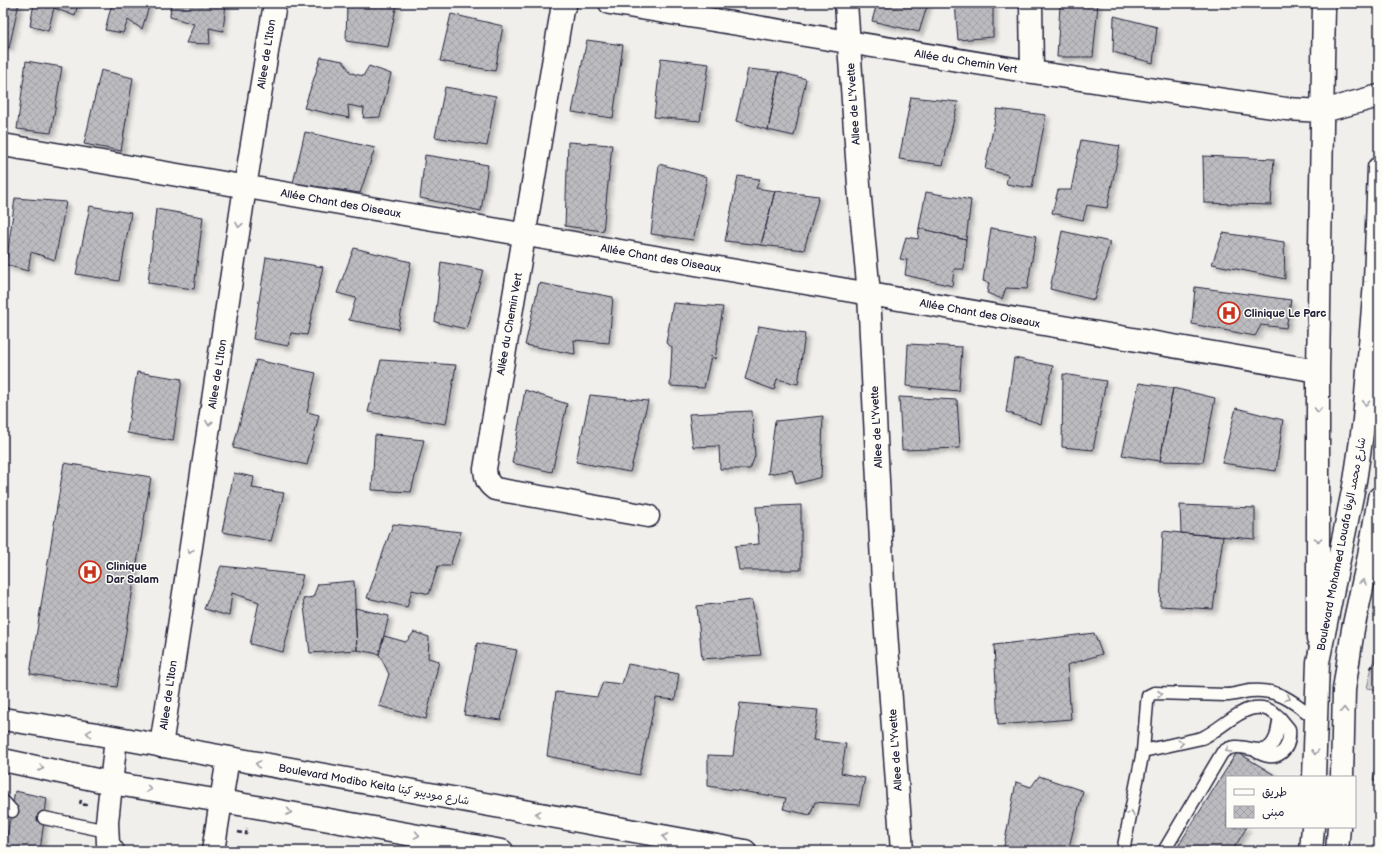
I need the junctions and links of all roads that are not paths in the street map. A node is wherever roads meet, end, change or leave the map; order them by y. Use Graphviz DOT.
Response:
graph roads {
  1 [pos="275,3"];
  2 [pos="566,3"];
  3 [pos="610,3"];
  4 [pos="846,3"];
  5 [pos="1031,3"];
  6 [pos="1324,3"];
  7 [pos="849,41"];
  8 [pos="1032,72"];
  9 [pos="1379,96"];
  10 [pos="1323,111"];
  11 [pos="3,145"];
  12 [pos="1379,168"];
  13 [pos="245,186"];
  14 [pos="524,235"];
  15 [pos="869,294"];
  16 [pos="1318,371"];
  17 [pos="1379,498"];
  18 [pos="648,516"];
  19 [pos="1318,662"];
  20 [pos="3,719"];
  21 [pos="1317,720"];
  22 [pos="116,738"];
  23 [pos="161,746"];
  24 [pos="1143,751"];
  25 [pos="228,758"];
  26 [pos="3,760"];
  27 [pos="1314,776"];
  28 [pos="1342,776"];
  29 [pos="111,783"];
  30 [pos="3,801"];
  31 [pos="221,801"];
  32 [pos="12,811"];
  33 [pos="44,818"];
  34 [pos="1313,828"];
  35 [pos="1339,828"];
  36 [pos="110,841"];
  37 [pos="213,851"];
  38 [pos="502,851"];
  39 [pos="745,851"];
  40 [pos="902,851"];
  41 [pos="1123,851"];
  42 [pos="1164,851"];
  43 [pos="1311,851"];
  44 [pos="1337,851"];
  1 -- 13 [label="street, Allee de L'Iton"];
  2 -- 14 [label="street, Allée du Chemin Vert"];
  3 -- 7 [label="street, Allée du Chemin Vert"];
  4 -- 7 [label="street, Allee de L'Yvette"];
  5 -- 8 [label="street"];
  6 -- 10 [label="street"];
  7 -- 8 [label="street, Allée du Chemin Vert"];
  7 -- 15 [label="street, Allee de L'Yvette"];
  8 -- 10 [label="street, Allée du Chemin Vert"];
  9 -- 10 [label="street, Allée du Chemin Vert"];
  10 -- 16 [label="street"];
  11 -- 13 [label="street, Allée Chant des Oiseaux"];
  12 -- 19 [label="street, Boulevard Mohamed Louafa شارع محمد الوفا, one-way"];
  13 -- 14 [label="street, Allée Chant des Oiseaux"];
  13 -- 23 [label="street, Allee de L'Iton, one-way"];
  14 -- 15 [label="street, Allée Chant des Oiseaux"];
  14 -- 18 [label="street, Allée du Chemin Vert"];
  15 -- 16 [label="street, Allée Chant des Oiseaux"];
  15 -- 40 [label="street, Allee de L'Yvette"];
  16 -- 19 [label="street, one-way"];
  28 -- 17 [label="street, one-way"];
  19 -- 21 [label="street, Boulevard Mohamed Louafa شارع محمد الوفا"];
  22 -- 20 [label="street, Boulevard Modibo Keita شارع موديبو كيتا, one-way"];
  24 -- 21 [label="lane, one-way"];
  21 -- 27 [label="street, Boulevard Mohamed Louafa شارع محمد الوفا, one-way"];
  22 -- 23 [label="street, Boulevard Modibo Keita شارع موديبو كيتا"];
  22 -- 29 [label="street"];
  23 -- 25 [label="street, Boulevard Modibo Keita شارع موديبو كيتا"];
  41 -- 24 [label="lane, one-way"];
  24 -- 42 [label="lane, one-way"];
  25 -- 31 [label="street"];
  39 -- 25 [label="street, Boulevard Modibo Keita شارع موديبو كيتا, one-way"];
  26 -- 29 [label="street, one-way"];
  29 -- 31 [label="street, one-way"];
  29 -- 36 [label="street"];
  30 -- 32 [label="lane"];
  31 -- 37 [label="street"];
  31 -- 38 [label="street, one-way"];
  33 -- 36 [label="lane"];
  34 -- 43 [label="street"];
  35 -- 44 [label="street"];
}
